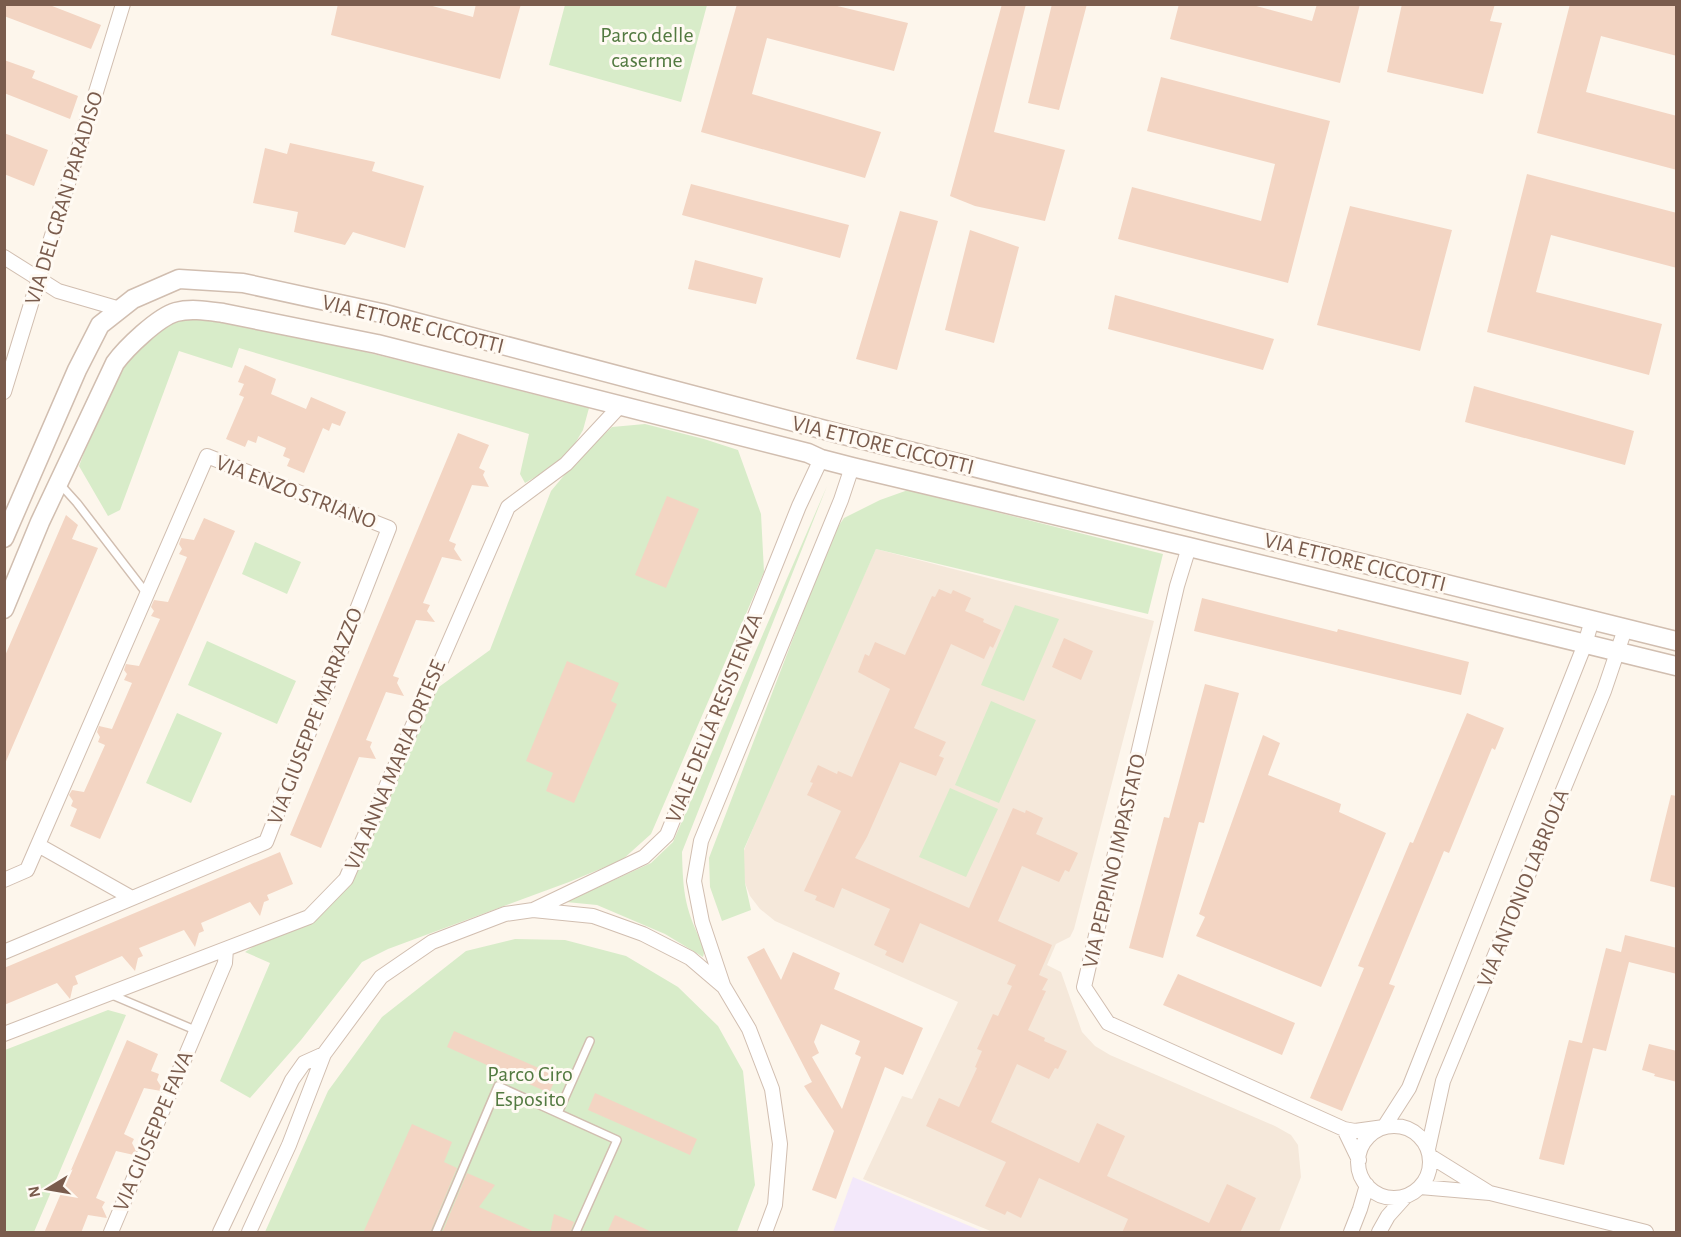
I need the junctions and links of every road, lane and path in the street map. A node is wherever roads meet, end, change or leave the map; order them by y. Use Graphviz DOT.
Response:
graph roads {
  1 [pos="123,4"];
  2 [pos="4,257"];
  3 [pos="38,279"];
  4 [pos="120,309"];
  5 [pos="4,392"];
  6 [pos="619,406"];
  7 [pos="844,435"];
  8 [pos="821,459"];
  9 [pos="852,467"];
  10 [pos="58,483"];
  11 [pos="389,528"];
  12 [pos="4,538"];
  13 [pos="1190,547"];
  14 [pos="147,594"];
  15 [pos="4,609"];
  16 [pos="1592,620"];
  17 [pos="1625,629"];
  18 [pos="1677,641"];
  19 [pos="1585,644"];
  20 [pos="1619,651"];
  21 [pos="1677,666"];
  22 [pos="38,844"];
  23 [pos="4,880"];
  24 [pos="132,898"];
  25 [pos="532,910"];
  26 [pos="226,949"];
  27 [pos="4,952"];
  28 [pos="724,987"];
  29 [pos="110,994"];
  30 [pos="195,1030"];
  31 [pos="4,1034"];
  32 [pos="590,1041"];
  33 [pos="324,1054"];
  34 [pos="558,1113"];
  35 [pos="1384,1127"];
  36 [pos="1344,1129"];
  37 [pos="1429,1152"];
  38 [pos="1359,1160"];
  39 [pos="1367,1185"];
  40 [pos="1420,1187"];
  41 [pos="1490,1194"];
  42 [pos="1406,1196"];
  43 [pos="111,1233"];
  44 [pos="220,1233"];
  45 [pos="249,1233"];
  46 [pos="436,1233"];
  47 [pos="576,1233"];
  48 [pos="765,1233"];
  49 [pos="1351,1233"];
  50 [pos="1378,1233"];
  51 [pos="1647,1233"];
  1 -- 3 [label="street, VIA DEL GRAN PARADISO"];
  2 -- 3 [label="street"];
  3 -- 4 [label="street"];
  3 -- 5 [label="street, VIA DEL GRAN PARADISO"];
  4 -- 7 [label="street, VIA ETTORE CICCOTTI"];
  4 -- 12 [label="street, VIA ETTORE CICCOTTI"];
  6 -- 8 [label="street, VIA ETTORE CICCOTTI"];
  6 -- 10 [label="street, VIA ETTORE CICCOTTI"];
  6 -- 26 [label="street, VIA ANNA MARIA ORTESE"];
  7 -- 8 [label="street"];
  7 -- 9 [label="street"];
  7 -- 16 [label="street, VIA ETTORE CICCOTTI"];
  8 -- 9 [label="street, VIA ETTORE CICCOTTI"];
  8 -- 25 [label="street, VIALE DELLA RESISTENZA"];
  9 -- 13 [label="street, VIA ETTORE CICCOTTI"];
  9 -- 28 [label="street, VIALE DELLA RESISTENZA"];
  10 -- 14 [label="lane"];
  10 -- 15 [label="street, VIA ETTORE CICCOTTI"];
  11 -- 14 [label="street, VIA ENZO STRIANO"];
  11 -- 24 [label="street, VIA GIUSEPPE MARRAZZO"];
  13 -- 19 [label="street, VIA ETTORE CICCOTTI"];
  13 -- 36 [label="street, VIA PEPPINO IMPASTATO"];
  14 -- 22 [label="street, VIA ENZO STRIANO"];
  16 -- 17 [label="street, VIA ETTORE CICCOTTI"];
  16 -- 19 [label="street, VIA ANTONIO LABRIOLA"];
  17 -- 18 [label="street, VIA ETTORE CICCOTTI"];
  17 -- 20 [label="street, VIA ANTONIO LABRIOLA"];
  19 -- 20 [label="street, VIA ETTORE CICCOTTI"];
  19 -- 35 [label="street, VIA ANTONIO LABRIOLA"];
  20 -- 21 [label="street, VIA ETTORE CICCOTTI"];
  20 -- 37 [label="street, VIA ANTONIO LABRIOLA"];
  22 -- 23 [label="street, VIA ENZO STRIANO"];
  22 -- 24 [label="street"];
  24 -- 27 [label="street, VIA GIUSEPPE MARRAZZO"];
  25 -- 28 [label="street, VIALE DELLA RESISTENZA"];
  25 -- 33 [label="street, VIALE DELLA RESISTENZA"];
  26 -- 29 [label="street, VIA ANNA MARIA ORTESE"];
  26 -- 30 [label="street, VIA GIUSEPPE FAVA"];
  28 -- 48 [label="street, VIALE DELLA RESISTENZA"];
  29 -- 30 [label="lane, VIA GIUSEPPE FAVA"];
  29 -- 31 [label="street, VIA ANNA MARIA ORTESE"];
  30 -- 43 [label="street, VIA GIUSEPPE FAVA"];
  32 -- 34 [label="lane"];
  33 -- 44 [label="street, VIALE DELLA RESISTENZA"];
  33 -- 45 [label="street, VIALE DELLA RESISTENZA"];
  34 -- 46 [label="lane"];
  34 -- 47 [label="lane"];
  35 -- 36 [label="street, VIA PEPPINO IMPASTATO"];
  35 -- 37 [label="street"];
  35 -- 38 [label="street"];
  36 -- 38 [label="street"];
  37 -- 40 [label="street"];
  37 -- 41 [label="street"];
  38 -- 39 [label="street"];
  39 -- 42 [label="street"];
  39 -- 49 [label="street"];
  40 -- 41 [label="street"];
  40 -- 42 [label="street"];
  41 -- 51 [label="street"];
  42 -- 50 [label="street"];
}
